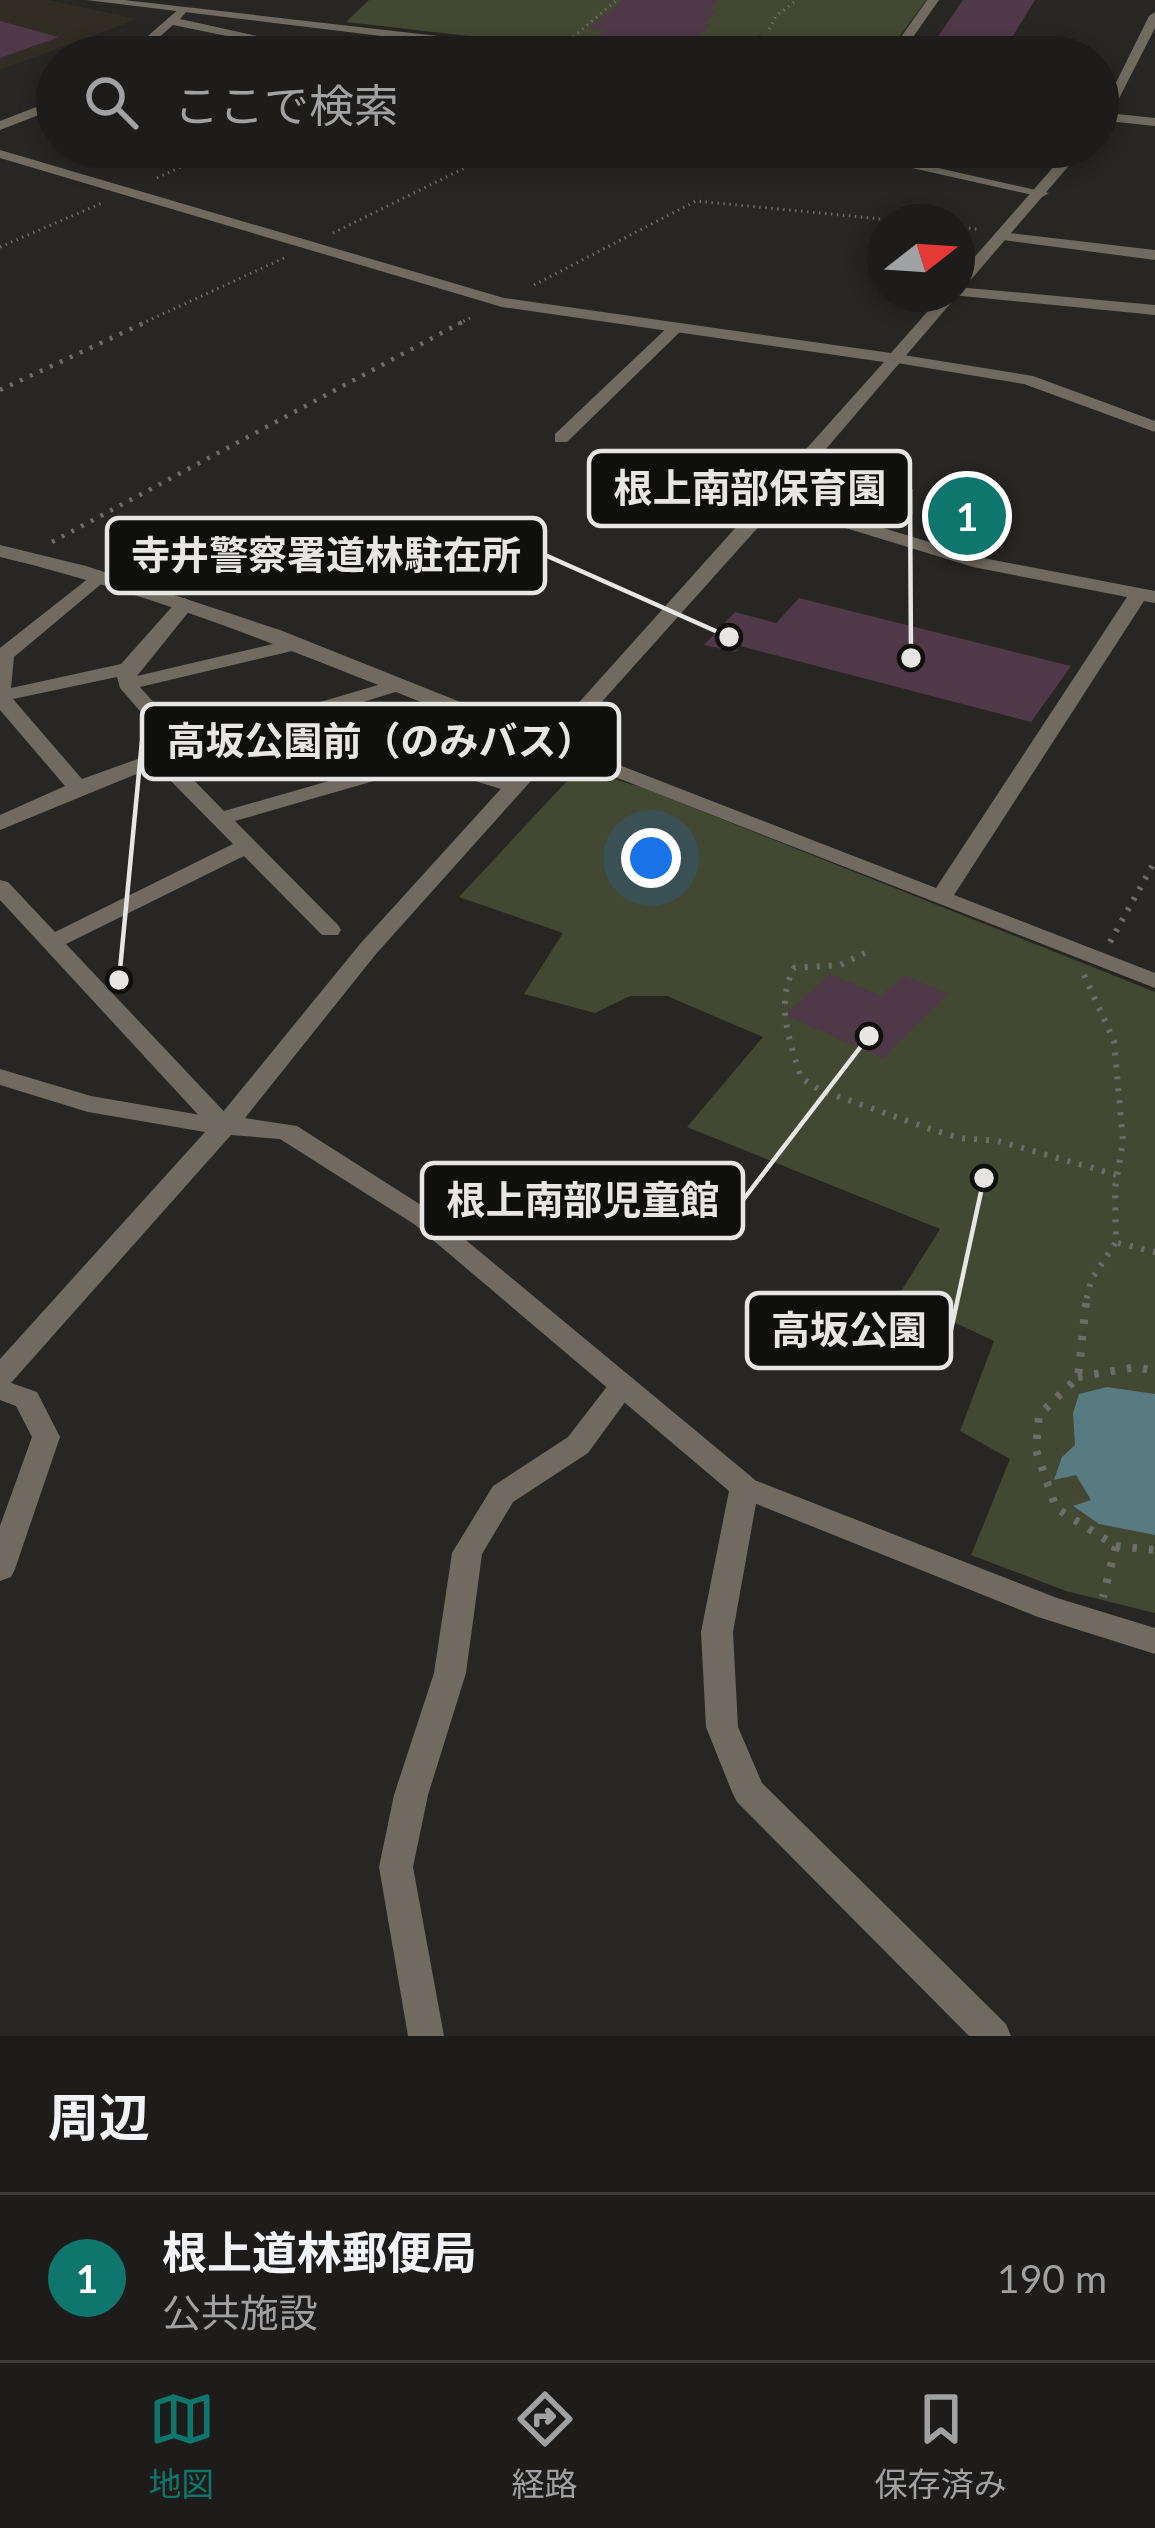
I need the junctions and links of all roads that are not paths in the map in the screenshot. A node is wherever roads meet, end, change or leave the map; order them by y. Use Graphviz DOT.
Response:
graph roads {
  1 [pos="92,0"];
  2 [pos="933,0"];
  3 [pos="177,16"];
  4 [pos="1155,16"];
  5 [pos="154,36"];
  6 [pos="260,36"];
  7 [pos="377,36"];
  8 [pos="908,36"];
  9 [pos="1119,83"];
  10 [pos="36,111"];
  11 [pos="1119,119"];
  12 [pos="1155,122"];
  13 [pos="0,126"];
  14 [pos="0,154"];
  15 [pos="36,165"];
  16 [pos="48,168"];
  17 [pos="924,168"];
  18 [pos="1062,168"];
  19 [pos="1042,193"];
  20 [pos="1001,236"];
  21 [pos="1155,254"];
  22 [pos="975,267"];
  23 [pos="975,293"];
  24 [pos="1155,310"];
  25 [pos="937,312"];
  26 [pos="678,326"];
  27 [pos="897,358"];
  28 [pos="1155,427"];
  29 [pos="561,438"];
  30 [pos="772,500"];
  31 [pos="0,551"];
  32 [pos="99,577"];
  33 [pos="1147,596"];
  34 [pos="185,604"];
  35 [pos="298,644"];
  36 [pos="127,676"];
  37 [pos="395,686"];
  38 [pos="0,696"];
  39 [pos="554,746"];
  40 [pos="182,747"];
  41 [pos="158,756"];
  42 [pos="76,786"];
  43 [pos="514,787"];
  44 [pos="219,819"];
  45 [pos="0,823"];
  46 [pos="246,846"];
  47 [pos="0,887"];
  48 [pos="941,898"];
  49 [pos="330,930"];
  50 [pos="50,943"];
  51 [pos="1155,981"];
  52 [pos="0,1077"];
  53 [pos="224,1127"];
  54 [pos="0,1377"];
  55 [pos="622,1387"];
  56 [pos="0,1389"];
  57 [pos="744,1487"];
  58 [pos="0,1568"];
  59 [pos="1155,1641"];
  60 [pos="427,2036"];
  61 [pos="993,2036"];
  1 -- 3 [label="street"];
  2 -- 8 [label="street"];
  3 -- 5 [label="street"];
  3 -- 6 [label="street"];
  3 -- 7 [label="street"];
  4 -- 9 [label="street"];
  10 -- 13 [label="street"];
  11 -- 12 [label="street"];
  14 -- 15 [label="street"];
  16 -- 26 [label="street"];
  17 -- 19 [label="street"];
  18 -- 19 [label="street"];
  19 -- 20 [label="street"];
  20 -- 21 [label="street"];
  20 -- 22 [label="street"];
  23 -- 24 [label="street"];
  25 -- 27 [label="street"];
  26 -- 27 [label="street"];
  26 -- 29 [label="street"];
  27 -- 28 [label="street"];
  27 -- 30 [label="street"];
  30 -- 33 [label="street"];
  30 -- 39 [label="street"];
  31 -- 32 [label="street"];
  32 -- 34 [label="street"];
  32 -- 38 [label="street"];
  33 -- 48 [label="street"];
  34 -- 35 [label="street"];
  34 -- 36 [label="street"];
  35 -- 36 [label="street"];
  35 -- 37 [label="street"];
  36 -- 38 [label="street"];
  36 -- 40 [label="street"];
  37 -- 39 [label="street"];
  37 -- 40 [label="street"];
  38 -- 42 [label="street"];
  39 -- 43 [label="street"];
  39 -- 48 [label="street"];
  40 -- 41 [label="street"];
  41 -- 42 [label="street"];
  41 -- 44 [label="street"];
  42 -- 45 [label="street"];
  43 -- 44 [label="street"];
  43 -- 53 [label="street"];
  44 -- 46 [label="street"];
  46 -- 49 [label="street"];
  46 -- 50 [label="street"];
  47 -- 50 [label="street"];
  48 -- 51 [label="street"];
  50 -- 53 [label="street"];
  52 -- 53 [label="street"];
  53 -- 54 [label="street"];
  53 -- 55 [label="street"];
  55 -- 57 [label="street"];
  55 -- 60 [label="street"];
  56 -- 58 [label="street"];
  57 -- 59 [label="street"];
  57 -- 61 [label="street"];
}
